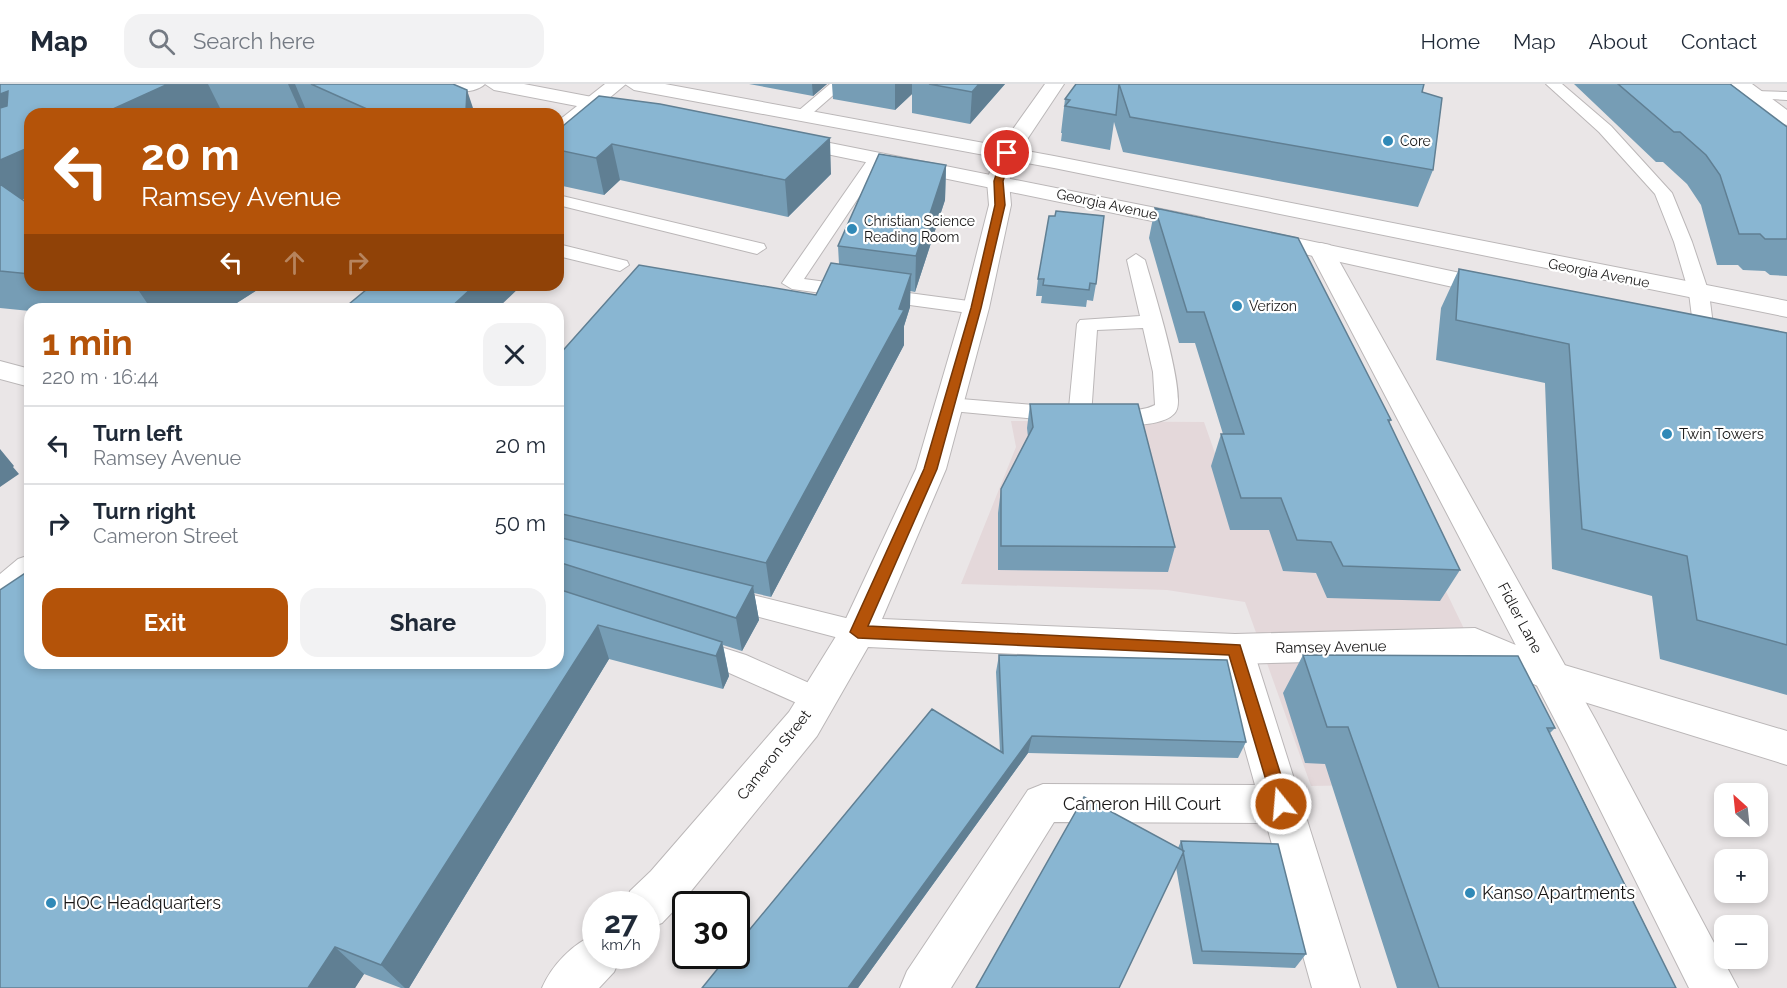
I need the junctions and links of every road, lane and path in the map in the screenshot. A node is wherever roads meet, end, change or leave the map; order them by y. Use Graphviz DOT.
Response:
graph roads {
  1 [pos="425,84"];
  2 [pos="478,84"];
  3 [pos="494,84"];
  4 [pos="617,84"];
  5 [pos="634,84"];
  6 [pos="839,84"];
  7 [pos="1055,84"];
  8 [pos="1553,84"];
  9 [pos="1747,90"];
  10 [pos="1787,96"];
  11 [pos="593,103"];
  12 [pos="648,114"];
  13 [pos="802,115"];
  14 [pos="1787,119"];
  15 [pos="564,126"];
  16 [pos="763,136"];
  17 [pos="878,158"];
  18 [pos="1003,167"];
  19 [pos="564,202"];
  20 [pos="1220,226"];
  21 [pos="1447,243"];
  22 [pos="758,248"];
  23 [pos="1321,250"];
  24 [pos="564,251"];
  25 [pos="1136,260"];
  26 [pos="620,265"];
  27 [pos="1519,293"];
  28 [pos="1699,293"];
  29 [pos="976,308"];
  30 [pos="1787,309"];
  31 [pos="1151,322"];
  32 [pos="1704,333"];
  33 [pos="0,370"];
  34 [pos="24,376"];
  35 [pos="949,405"];
  36 [pos="1080,416"];
  37 [pos="24,573"];
  38 [pos="695,590"];
  39 [pos="0,593"];
  40 [pos="858,632"];
  41 [pos="669,642"];
  42 [pos="1234,649"];
  43 [pos="1552,677"];
  44 [pos="817,700"];
  45 [pos="1787,748"];
  46 [pos="1281,804"];
  47 [pos="660,893"];
  48 [pos="585,969"];
  49 [pos="566,988"];
  50 [pos="924,988"];
  51 [pos="1336,988"];
  52 [pos="1714,988"];
  1 -- 2 [label="lane"];
  3 -- 11 [label="main road"];
  4 -- 11 [label="main road"];
  5 -- 13 [label="main road, Georgia Avenue"];
  6 -- 13 [label="lane"];
  7 -- 18 [label="main road"];
  8 -- 28 [label="lane"];
  9 -- 10 [label="lane"];
  9 -- 14 [label="main road"];
  11 -- 12 [label="main road"];
  11 -- 15 [label="main road"];
  13 -- 18 [label="main road, Georgia Avenue"];
  16 -- 17 [label="main road, Georgia Avenue"];
  17 -- 18 [label="main road, Georgia Avenue"];
  17 -- 29 [label="lane"];
  18 -- 20 [label="main road, Georgia Avenue"];
  18 -- 21 [label="main road, Georgia Avenue"];
  18 -- 29 [label="main road, Cameron Street"];
  19 -- 22 [label="lane"];
  20 -- 21 [label="main road"];
  20 -- 23 [label="main road, Georgia Avenue"];
  21 -- 28 [label="main road, Georgia Avenue"];
  23 -- 27 [label="main road, Georgia Avenue"];
  23 -- 43 [label="main road, Fidler Lane"];
  24 -- 26 [label="lane"];
  25 -- 31 [label="lane"];
  28 -- 30 [label="main road, Georgia Avenue"];
  28 -- 32 [label="lane"];
  29 -- 35 [label="main road, Cameron Street"];
  31 -- 36 [label="lane"];
  31 -- 36 [label="lane"];
  33 -- 34 [label="main road"];
  35 -- 36 [label="lane"];
  35 -- 40 [label="main road, Cameron Street"];
  37 -- 39 [label="main road"];
  38 -- 40 [label="lane"];
  40 -- 42 [label="main road, Ramsey Avenue"];
  40 -- 44 [label="main road, Cameron Street"];
  41 -- 44 [label="lane"];
  42 -- 43 [label="main road, Ramsey Avenue"];
  42 -- 46 [label="main road"];
  43 -- 45 [label="main road, Ramsey Avenue"];
  43 -- 52 [label="main road, Fidler Lane"];
  44 -- 47 [label="main road, Cameron Street"];
  46 -- 50 [label="main road, Cameron Hill Court"];
  46 -- 51 [label="main road"];
  48 -- 49 [label="main road"];
}
